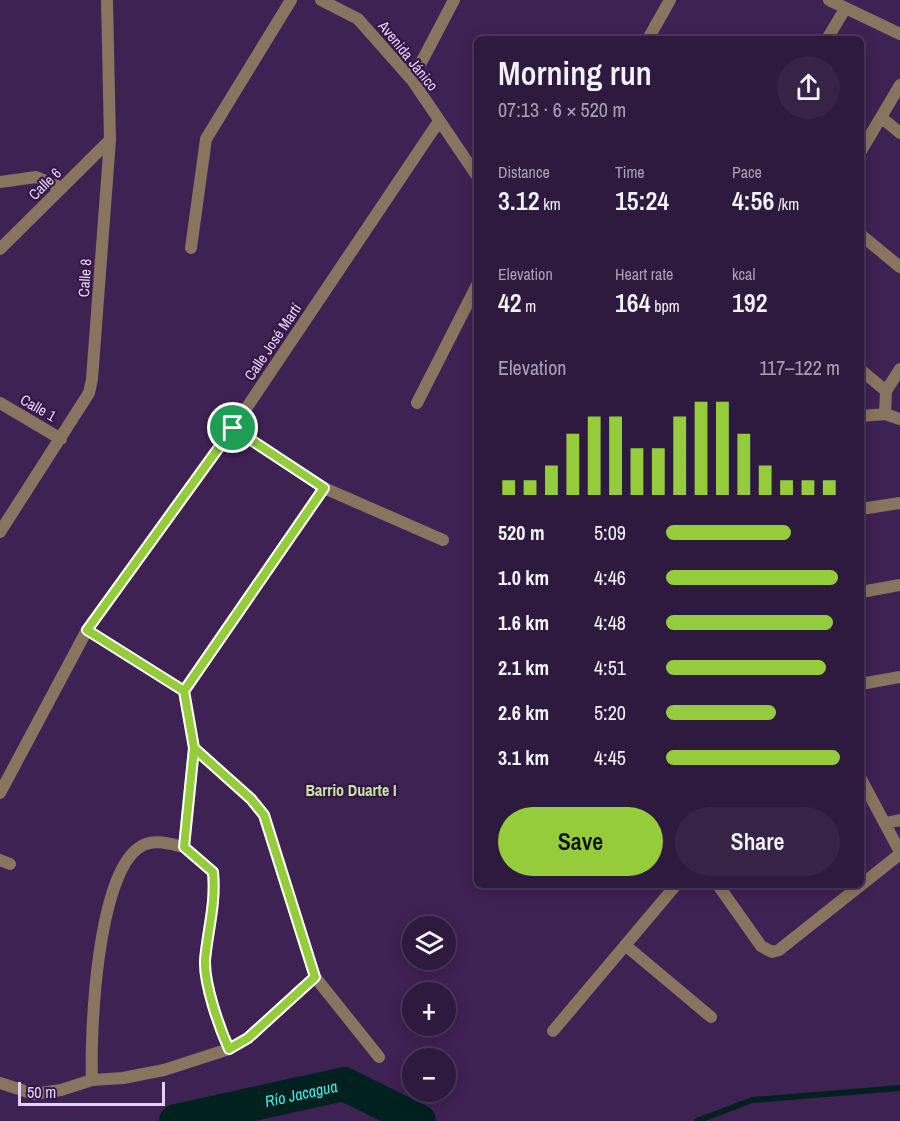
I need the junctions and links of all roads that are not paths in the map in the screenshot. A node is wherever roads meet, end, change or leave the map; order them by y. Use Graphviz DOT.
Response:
graph roads {
  1 [pos="107,0"];
  2 [pos="291,0"];
  3 [pos="321,0"];
  4 [pos="454,0"];
  5 [pos="670,0"];
  6 [pos="830,0"];
  7 [pos="845,9"];
  8 [pos="900,34"];
  9 [pos="650,36"];
  10 [pos="829,36"];
  11 [pos="412,80"];
  12 [pos="900,85"];
  13 [pos="882,118"];
  14 [pos="439,121"];
  15 [pos="900,133"];
  16 [pos="110,140"];
  17 [pos="864,146"];
  18 [pos="474,172"];
  19 [pos="0,182"];
  20 [pos="62,188"];
  21 [pos="864,237"];
  22 [pos="190,248"];
  23 [pos="0,249"];
  24 [pos="900,267"];
  25 [pos="474,291"];
  26 [pos="900,369"];
  27 [pos="864,373"];
  28 [pos="886,391"];
  29 [pos="0,403"];
  30 [pos="417,403"];
  31 [pos="885,414"];
  32 [pos="864,416"];
  33 [pos="900,420"];
  34 [pos="233,428"];
  35 [pos="61,439"];
  36 [pos="324,488"];
  37 [pos="900,502"];
  38 [pos="864,508"];
  39 [pos="0,532"];
  40 [pos="443,540"];
  41 [pos="900,585"];
  42 [pos="864,591"];
  43 [pos="87,630"];
  44 [pos="900,677"];
  45 [pos="864,683"];
  46 [pos="184,691"];
  47 [pos="194,748"];
  48 [pos="864,784"];
  49 [pos="0,793"];
  50 [pos="900,820"];
  51 [pos="886,823"];
  52 [pos="184,847"];
  53 [pos="900,853"];
  54 [pos="864,883"];
  55 [pos="673,888"];
  56 [pos="720,888"];
  57 [pos="857,888"];
  58 [pos="625,945"];
  59 [pos="315,977"];
  60 [pos="711,1017"];
  61 [pos="553,1031"];
  62 [pos="229,1049"];
  63 [pos="379,1057"];
  64 [pos="92,1080"];
  65 [pos="0,1083"];
  1 -- 16 [label="street, Calle 8"];
  2 -- 22 [label="street"];
  3 -- 11 [label="street, Avenida Jánico"];
  4 -- 11 [label="street"];
  5 -- 9 [label="street"];
  6 -- 7 [label="street"];
  7 -- 8 [label="street"];
  7 -- 10 [label="street"];
  11 -- 14 [label="street, Avenida Jánico"];
  12 -- 13 [label="street"];
  13 -- 15 [label="street"];
  13 -- 17 [label="street"];
  14 -- 18 [label="street, Avenida Jánico"];
  14 -- 34 [label="street, Calle José Martí"];
  16 -- 20 [label="street, Calle 6"];
  16 -- 35 [label="street, Calle 8"];
  19 -- 20 [label="street"];
  20 -- 23 [label="street, Calle 6"];
  21 -- 24 [label="street"];
  25 -- 30 [label="street"];
  26 -- 28 [label="street"];
  27 -- 28 [label="street"];
  28 -- 31 [label="street"];
  29 -- 35 [label="street, Calle 1"];
  31 -- 32 [label="street"];
  31 -- 33 [label="street"];
  34 -- 36 [label="street"];
  34 -- 43 [label="street, Calle José Martí"];
  35 -- 39 [label="street, Calle 8"];
  36 -- 40 [label="street"];
  36 -- 46 [label="street"];
  37 -- 38 [label="street"];
  41 -- 42 [label="street"];
  43 -- 46 [label="street"];
  43 -- 49 [label="street, Calle José Martí"];
  44 -- 45 [label="street"];
  46 -- 47 [label="street"];
  47 -- 52 [label="street"];
  47 -- 59 [label="street"];
  48 -- 51 [label="street"];
  50 -- 51 [label="street"];
  51 -- 53 [label="street"];
  52 -- 62 [label="street"];
  52 -- 64 [label="street"];
  53 -- 54 [label="street"];
  55 -- 58 [label="street"];
  56 -- 57 [label="street"];
  58 -- 60 [label="street"];
  58 -- 61 [label="street"];
  59 -- 62 [label="street"];
  59 -- 63 [label="street"];
  62 -- 64 [label="street"];
  64 -- 65 [label="street"];
}
